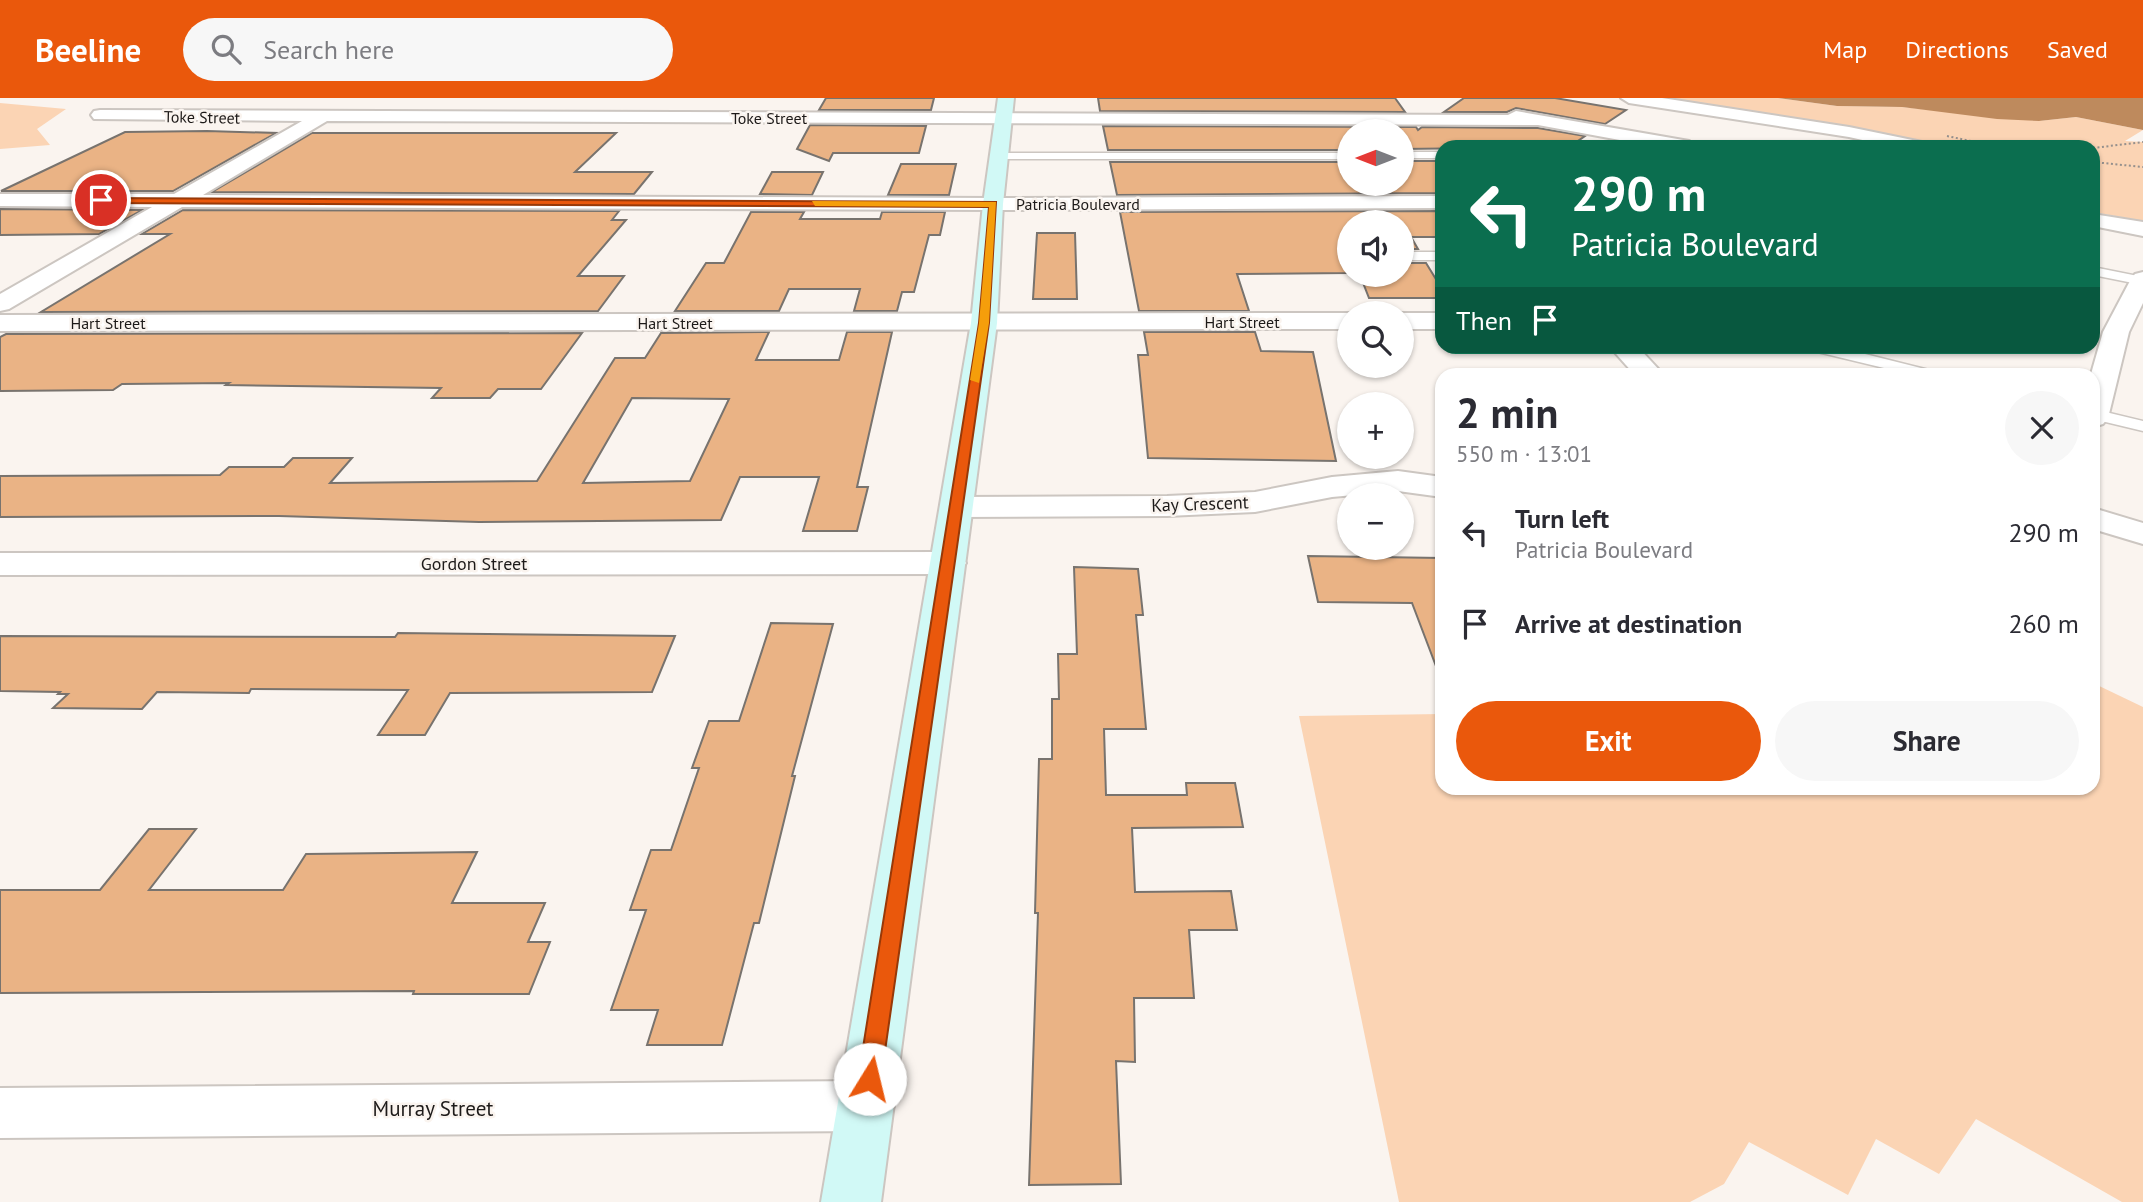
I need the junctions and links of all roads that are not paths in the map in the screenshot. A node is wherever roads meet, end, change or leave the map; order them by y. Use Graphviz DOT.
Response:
graph roads {
  1 [pos="1629,98"];
  2 [pos="1004,108"];
  3 [pos="100,115"];
  4 [pos="322,117"];
  5 [pos="1439,118"];
  6 [pos="1542,121"];
  7 [pos="1455,137"];
  8 [pos="1649,140"];
  9 [pos="1887,140"];
  10 [pos="1414,155"];
  11 [pos="1435,155"];
  12 [pos="998,156"];
  13 [pos="1337,156"];
  14 [pos="0,200"];
  15 [pos="177,200"];
  16 [pos="1435,202"];
  17 [pos="993,204"];
  18 [pos="2100,221"];
  19 [pos="2143,229"];
  20 [pos="1414,256"];
  21 [pos="1435,256"];
  22 [pos="2100,272"];
  23 [pos="2143,280"];
  24 [pos="0,304"];
  25 [pos="1337,321"];
  26 [pos="1414,321"];
  27 [pos="1435,321"];
  28 [pos="0,323"];
  29 [pos="984,323"];
  30 [pos="2117,333"];
  31 [pos="1630,354"];
  32 [pos="1844,354"];
  33 [pos="1643,368"];
  34 [pos="1902,368"];
  35 [pos="2100,392"];
  36 [pos="2100,417"];
  37 [pos="2143,426"];
  38 [pos="1435,486"];
  39 [pos="956,507"];
  40 [pos="2100,520"];
  41 [pos="2143,534"];
  42 [pos="948,563"];
  43 [pos="0,564"];
  44 [pos="866,1106"];
  45 [pos="0,1113"];
  46 [pos="851,1202"];
  1 -- 9 [label="street"];
  2 -- 4 [label="street, Toke Street"];
  2 -- 5 [label="street, Toke Street"];
  2 -- 12 [label="main road"];
  3 -- 4 [label="street, Toke Street"];
  4 -- 15 [label="street"];
  5 -- 6 [label="street, Toke Street"];
  5 -- 6 [label="street"];
  5 -- 7 [label="street"];
  6 -- 8 [label="street"];
  10 -- 11 [label="lane"];
  12 -- 13 [label="lane"];
  12 -- 17 [label="main road"];
  14 -- 15 [label="street, Patricia Boulevard"];
  15 -- 17 [label="street, Patricia Boulevard"];
  15 -- 24 [label="street"];
  16 -- 17 [label="street, Patricia Boulevard"];
  17 -- 29 [label="main road"];
  18 -- 19 [label="street"];
  20 -- 21 [label="lane"];
  22 -- 23 [label="lane"];
  23 -- 30 [label="street"];
  25 -- 29 [label="street, Hart Street"];
  26 -- 27 [label="street"];
  28 -- 29 [label="street, Hart Street"];
  29 -- 39 [label="main road"];
  30 -- 35 [label="street"];
  31 -- 33 [label="street"];
  32 -- 34 [label="lane"];
  36 -- 37 [label="lane"];
  38 -- 39 [label="street, Kay Crescent"];
  39 -- 42 [label="main road"];
  40 -- 41 [label="street"];
  42 -- 43 [label="street, Gordon Street"];
  42 -- 44 [label="main road"];
  44 -- 45 [label="street, Murray Street"];
  44 -- 46 [label="main road"];
}
